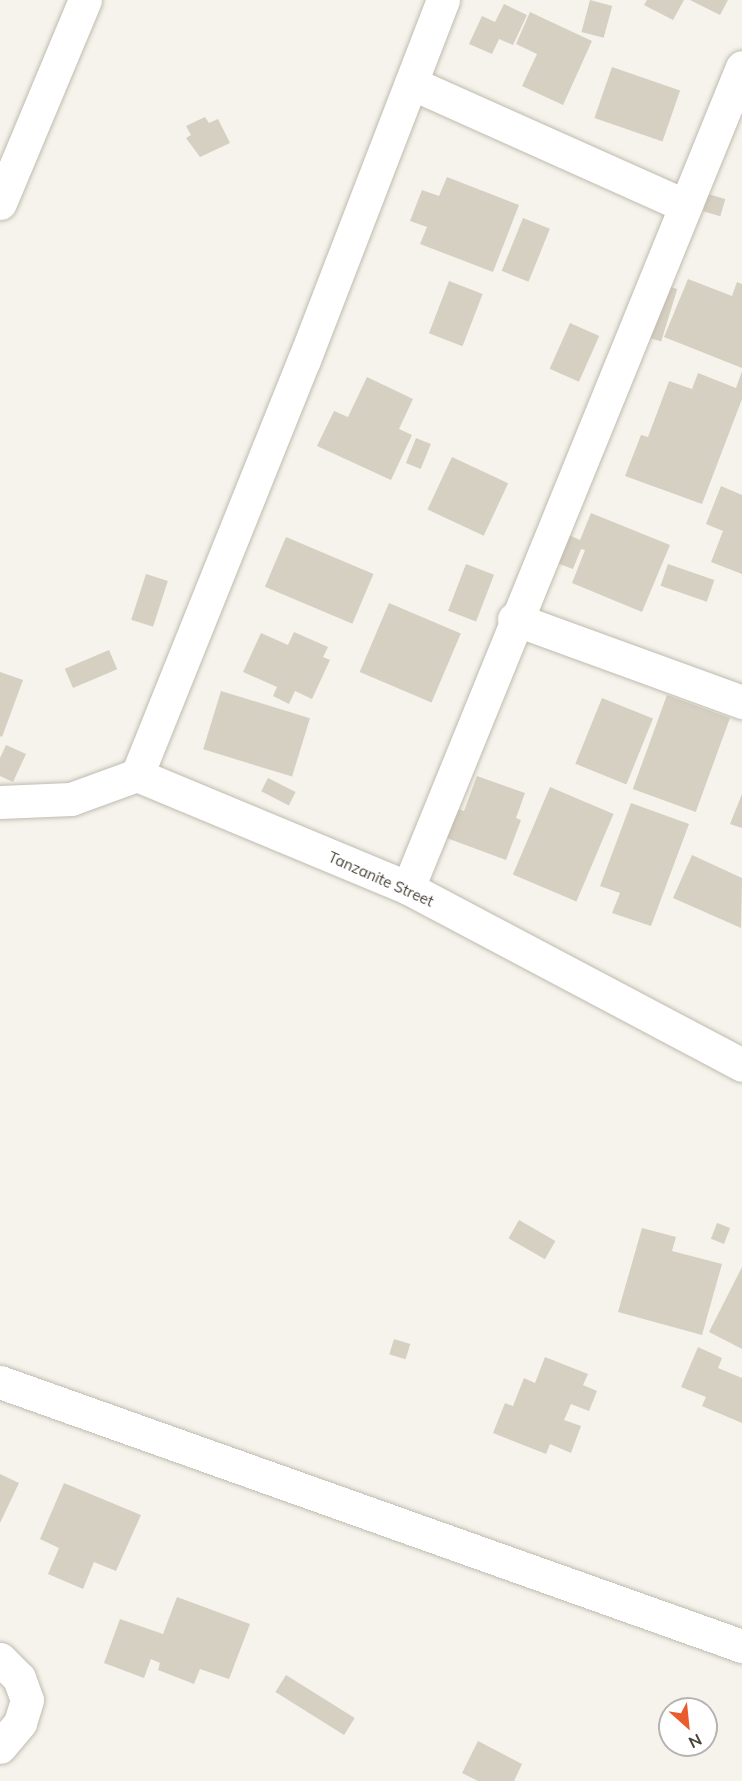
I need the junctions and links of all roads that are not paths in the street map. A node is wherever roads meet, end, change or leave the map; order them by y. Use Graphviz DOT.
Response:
graph roads {
  1 [pos="85,0"];
  2 [pos="443,0"];
  3 [pos="742,67"];
  4 [pos="411,83"];
  5 [pos="0,202"];
  6 [pos="684,205"];
  7 [pos="514,619"];
  8 [pos="742,702"];
  9 [pos="137,775"];
  10 [pos="0,801"];
  11 [pos="408,888"];
  12 [pos="742,1065"];
  13 [pos="0,1382"];
  14 [pos="742,1646"];
  15 [pos="0,1659"];
  16 [pos="0,1747"];
  1 -- 5 [label="street"];
  2 -- 4 [label="street"];
  3 -- 6 [label="street"];
  4 -- 6 [label="street"];
  4 -- 9 [label="street"];
  6 -- 7 [label="street"];
  7 -- 8 [label="street"];
  7 -- 11 [label="street"];
  9 -- 10 [label="street"];
  9 -- 11 [label="street, Tanzanite Street"];
  11 -- 12 [label="street, Tanzanite Street"];
  13 -- 14 [label="street"];
  15 -- 16 [label="street"];
}
